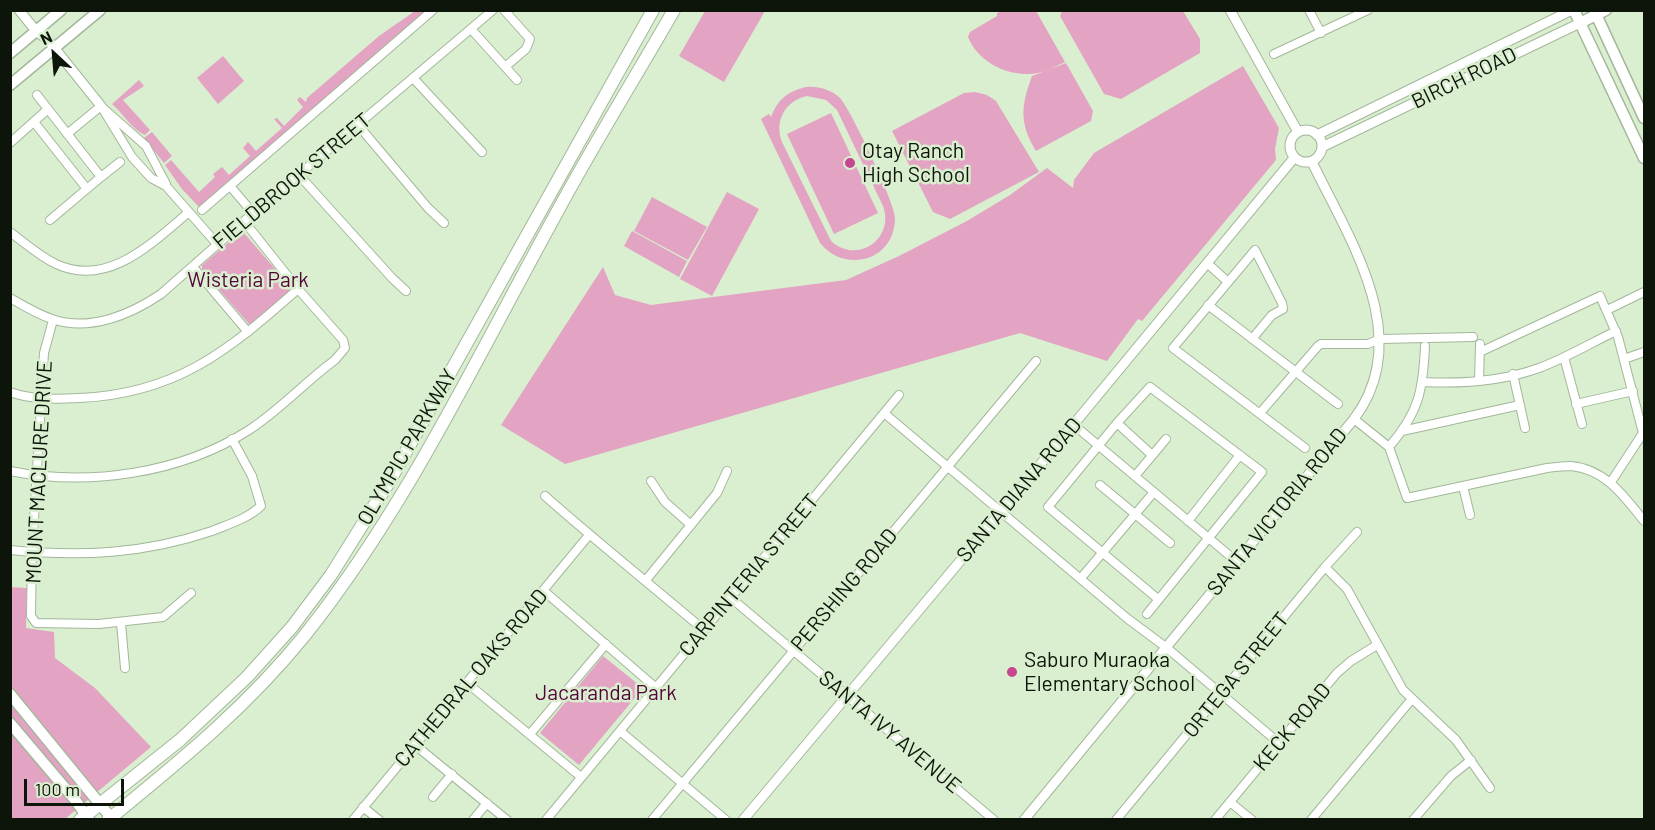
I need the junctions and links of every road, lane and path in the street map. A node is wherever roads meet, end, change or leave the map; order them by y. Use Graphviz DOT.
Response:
graph roads {
  1 [pos="19,10"];
  2 [pos="61,10"];
  3 [pos="100,10"];
  4 [pos="434,10"];
  5 [pos="493,10"];
  6 [pos="504,10"];
  7 [pos="653,10"];
  8 [pos="674,10"];
  9 [pos="1309,10"];
  10 [pos="1368,10"];
  11 [pos="1573,10"];
  12 [pos="1230,11"];
  13 [pos="1599,12"];
  14 [pos="1580,23"];
  15 [pos="471,29"];
  16 [pos="36,31"];
  17 [pos="1321,33"];
  18 [pos="54,48"];
  19 [pos="10,53"];
  20 [pos="1274,54"];
  21 [pos="627,57"];
  22 [pos="643,64"];
  23 [pos="505,67"];
  24 [pos="414,78"];
  25 [pos="517,80"];
  26 [pos="10,85"];
  27 [pos="1414,88"];
  28 [pos="38,95"];
  29 [pos="1420,100"];
  30 [pos="101,106"];
  31 [pos="48,110"];
  32 [pos="1644,118"];
  33 [pos="34,122"];
  34 [pos="358,125"];
  35 [pos="1298,132"];
  36 [pos="67,134"];
  37 [pos="1317,135"];
  38 [pos="10,143"];
  39 [pos="1322,147"];
  40 [pos="482,152"];
  41 [pos="1294,158"];
  42 [pos="1644,158"];
  43 [pos="120,162"];
  44 [pos="1312,162"];
  45 [pos="299,175"];
  46 [pos="101,177"];
  47 [pos="166,186"];
  48 [pos="230,186"];
  49 [pos="87,189"];
  50 [pos="202,210"];
  51 [pos="189,212"];
  52 [pos="254,213"];
  53 [pos="50,220"];
  54 [pos="244,221"];
  55 [pos="444,223"];
  56 [pos="10,232"];
  57 [pos="217,244"];
  58 [pos="1207,263"];
  59 [pos="193,267"];
  60 [pos="1228,282"];
  61 [pos="298,288"];
  62 [pos="406,291"];
  63 [pos="1644,292"];
  64 [pos="10,298"];
  65 [pos="1208,305"];
  66 [pos="1607,310"];
  67 [pos="53,320"];
  68 [pos="1616,331"];
  69 [pos="248,332"];
  70 [pos="1473,337"];
  71 [pos="1252,339"];
  72 [pos="1380,339"];
  73 [pos="1425,346"];
  74 [pos="1644,352"];
  75 [pos="1564,357"];
  76 [pos="1624,359"];
  77 [pos="1036,361"];
  78 [pos="1296,372"];
  79 [pos="1513,374"];
  80 [pos="1479,381"];
  81 [pos="1423,382"];
  82 [pos="1633,391"];
  83 [pos="10,392"];
  84 [pos="899,395"];
  85 [pos="40,398"];
  86 [pos="1338,404"];
  87 [pos="1576,404"];
  88 [pos="1520,405"];
  89 [pos="884,413"];
  90 [pos="1260,413"];
  91 [pos="1354,419"];
  92 [pos="1117,423"];
  93 [pos="1582,424"];
  94 [pos="1074,425"];
  95 [pos="1525,428"];
  96 [pos="1402,431"];
  97 [pos="1644,433"];
  98 [pos="232,439"];
  99 [pos="1166,439"];
  100 [pos="1098,445"];
  101 [pos="1389,447"];
  102 [pos="1305,448"];
  103 [pos="1152,455"];
  104 [pos="1240,455"];
  105 [pos="948,466"];
  106 [pos="10,471"];
  107 [pos="726,471"];
  108 [pos="37,476"];
  109 [pos="1135,476"];
  110 [pos="651,481"];
  111 [pos="1611,482"];
  112 [pos="1100,485"];
  113 [pos="1463,486"];
  114 [pos="1154,492"];
  115 [pos="546,496"];
  116 [pos="1002,511"];
  117 [pos="1135,514"];
  118 [pos="1470,515"];
  119 [pos="1188,521"];
  120 [pos="1644,521"];
  121 [pos="692,525"];
  122 [pos="1357,532"];
  123 [pos="589,535"];
  124 [pos="1208,538"];
  125 [pos="1170,543"];
  126 [pos="10,549"];
  127 [pos="32,552"];
  128 [pos="1102,552"];
  129 [pos="1236,561"];
  130 [pos="1325,567"];
  131 [pos="1081,578"];
  132 [pos="646,580"];
  133 [pos="544,591"];
  134 [pos="191,593"];
  135 [pos="731,598"];
  136 [pos="1158,599"];
  137 [pos="1147,614"];
  138 [pos="121,622"];
  139 [pos="704,630"];
  140 [pos="606,644"];
  141 [pos="1377,645"];
  142 [pos="1167,648"];
  143 [pos="793,651"];
  144 [pos="125,669"];
  145 [pos="467,683"];
  146 [pos="655,687"];
  147 [pos="10,694"];
  148 [pos="1221,695"];
  149 [pos="847,696"];
  150 [pos="1411,700"];
  151 [pos="10,723"];
  152 [pos="620,731"];
  153 [pos="530,734"];
  154 [pos="1279,743"];
  155 [pos="415,745"];
  156 [pos="1471,760"];
  157 [pos="452,774"];
  158 [pos="581,777"];
  159 [pos="682,784"];
  160 [pos="1490,788"];
  161 [pos="433,796"];
  162 [pos="1230,802"];
  163 [pos="487,803"];
  164 [pos="100,804"];
  165 [pos="363,807"];
  166 [pos="85,818"];
  167 [pos="111,819"];
  168 [pos="353,819"];
  169 [pos="379,819"];
  170 [pos="473,819"];
  171 [pos="507,819"];
  172 [pos="546,819"];
  173 [pos="652,819"];
  174 [pos="726,819"];
  175 [pos="743,819"];
  176 [pos="994,819"];
  177 [pos="1024,819"];
  178 [pos="1116,819"];
  179 [pos="1215,819"];
  180 [pos="1252,819"];
  181 [pos="1311,819"];
  182 [pos="1413,819"];
  1 -- 16 [label="street"];
  2 -- 16 [label="main road"];
  3 -- 18 [label="main road"];
  4 -- 48 [label="street"];
  5 -- 15 [label="street, FIELDBROOK STREET"];
  6 -- 23 [label="street"];
  7 -- 21 [label="main road, OLYMPIC PARKWAY"];
  8 -- 22 [label="main road, OLYMPIC PARKWAY"];
  9 -- 17 [label="street"];
  10 -- 17 [label="street"];
  11 -- 14 [label="main road"];
  11 -- 27 [label="street, BIRCH ROAD"];
  12 -- 35 [label="street"];
  13 -- 14 [label="main road, BIRCH ROAD"];
  13 -- 32 [label="main road"];
  14 -- 29 [label="street, BIRCH ROAD"];
  14 -- 42 [label="main road"];
  15 -- 23 [label="street"];
  15 -- 24 [label="street, FIELDBROOK STREET"];
  16 -- 18 [label="street"];
  16 -- 19 [label="main road"];
  17 -- 20 [label="street"];
  18 -- 26 [label="main road"];
  18 -- 30 [label="street"];
  21 -- 22 [label="main road"];
  21 -- 164 [label="main road, OLYMPIC PARKWAY"];
  22 -- 167 [label="main road, OLYMPIC PARKWAY"];
  23 -- 25 [label="street"];
  24 -- 34 [label="street, FIELDBROOK STREET"];
  24 -- 40 [label="street"];
  27 -- 29 [label="street"];
  27 -- 37 [label="street, BIRCH ROAD"];
  28 -- 31 [label="street"];
  29 -- 39 [label="street, BIRCH ROAD"];
  30 -- 36 [label="street"];
  30 -- 47 [label="street"];
  30 -- 47 [label="street"];
  31 -- 33 [label="street"];
  31 -- 36 [label="street"];
  33 -- 38 [label="street"];
  33 -- 49 [label="street"];
  34 -- 45 [label="street, FIELDBROOK STREET"];
  34 -- 55 [label="street"];
  35 -- 37 [label="street"];
  35 -- 41 [label="street"];
  36 -- 46 [label="street"];
  37 -- 39 [label="street"];
  39 -- 44 [label="street"];
  41 -- 44 [label="street"];
  41 -- 58 [label="street, SANTA DIANA ROAD"];
  43 -- 46 [label="street"];
  44 -- 72 [label="street, SANTA VICTORIA ROAD"];
  45 -- 52 [label="street, FIELDBROOK STREET"];
  45 -- 62 [label="street"];
  46 -- 49 [label="street"];
  47 -- 51 [label="street"];
  48 -- 50 [label="street"];
  48 -- 52 [label="street"];
  49 -- 53 [label="street"];
  51 -- 56 [label="street"];
  51 -- 57 [label="street"];
  52 -- 54 [label="street, FIELDBROOK STREET"];
  54 -- 57 [label="street, FIELDBROOK STREET"];
  54 -- 61 [label="street"];
  57 -- 59 [label="street, FIELDBROOK STREET"];
  58 -- 60 [label="street"];
  58 -- 94 [label="street, SANTA DIANA ROAD"];
  59 -- 67 [label="street, FIELDBROOK STREET"];
  59 -- 69 [label="street"];
  60 -- 65 [label="street"];
  60 -- 71 [label="street"];
  61 -- 69 [label="street"];
  61 -- 98 [label="street"];
  63 -- 66 [label="street"];
  64 -- 67 [label="street, FIELDBROOK STREET"];
  65 -- 71 [label="street"];
  65 -- 90 [label="street"];
  66 -- 68 [label="street"];
  66 -- 80 [label="street"];
  67 -- 85 [label="street, MOUNT MACLURE DRIVE"];
  68 -- 75 [label="street"];
  68 -- 76 [label="street"];
  69 -- 85 [label="street"];
  70 -- 72 [label="street"];
  71 -- 78 [label="street"];
  72 -- 78 [label="street"];
  72 -- 91 [label="street, SANTA VICTORIA ROAD"];
  73 -- 81 [label="street"];
  74 -- 76 [label="street"];
  75 -- 79 [label="street"];
  75 -- 87 [label="street"];
  76 -- 82 [label="street"];
  77 -- 105 [label="street, PERSHING ROAD"];
  78 -- 86 [label="street"];
  78 -- 90 [label="street"];
  79 -- 80 [label="street"];
  79 -- 88 [label="street"];
  80 -- 81 [label="street"];
  81 -- 96 [label="street"];
  82 -- 87 [label="street"];
  82 -- 97 [label="street"];
  83 -- 85 [label="street"];
  84 -- 89 [label="street, CARPINTERIA STREET"];
  85 -- 108 [label="street, MOUNT MACLURE DRIVE"];
  87 -- 93 [label="street"];
  88 -- 95 [label="street"];
  88 -- 96 [label="street"];
  89 -- 105 [label="street"];
  89 -- 135 [label="street, CARPINTERIA STREET"];
  90 -- 102 [label="street"];
  91 -- 101 [label="street"];
  91 -- 129 [label="street, SANTA VICTORIA ROAD"];
  92 -- 100 [label="street"];
  92 -- 103 [label="street"];
  92 -- 104 [label="street"];
  94 -- 100 [label="street"];
  94 -- 116 [label="street, SANTA DIANA ROAD"];
  96 -- 101 [label="street"];
  97 -- 111 [label="street"];
  98 -- 108 [label="street"];
  98 -- 127 [label="street"];
  99 -- 103 [label="street"];
  100 -- 109 [label="street"];
  100 -- 128 [label="street"];
  101 -- 113 [label="street"];
  103 -- 109 [label="street"];
  104 -- 119 [label="street"];
  104 -- 124 [label="street"];
  105 -- 116 [label="street"];
  105 -- 143 [label="street, PERSHING ROAD"];
  106 -- 108 [label="street"];
  107 -- 121 [label="street"];
  108 -- 127 [label="street, MOUNT MACLURE DRIVE"];
  109 -- 114 [label="street"];
  110 -- 121 [label="street"];
  111 -- 113 [label="street"];
  111 -- 120 [label="street"];
  112 -- 117 [label="street"];
  113 -- 118 [label="street"];
  114 -- 117 [label="street"];
  114 -- 119 [label="street"];
  115 -- 123 [label="street"];
  116 -- 131 [label="street"];
  116 -- 149 [label="street, SANTA DIANA ROAD"];
  117 -- 125 [label="street"];
  117 -- 128 [label="street"];
  119 -- 124 [label="street"];
  121 -- 132 [label="street"];
  122 -- 130 [label="street, ORTEGA STREET"];
  123 -- 132 [label="street"];
  123 -- 133 [label="street, CATHEDRAL OAKS ROAD"];
  124 -- 129 [label="street"];
  124 -- 136 [label="street"];
  126 -- 127 [label="street"];
  127 -- 138 [label="street, MOUNT MACLURE DRIVE"];
  128 -- 131 [label="street"];
  128 -- 136 [label="street"];
  129 -- 142 [label="street, SANTA VICTORIA ROAD"];
  130 -- 141 [label="street"];
  130 -- 148 [label="street, ORTEGA STREET"];
  131 -- 142 [label="street"];
  132 -- 139 [label="street"];
  133 -- 140 [label="street"];
  133 -- 145 [label="street, CATHEDRAL OAKS ROAD"];
  134 -- 138 [label="street"];
  135 -- 139 [label="street, CARPINTERIA STREET"];
  135 -- 143 [label="street, SANTA IVY AVENUE"];
  136 -- 137 [label="street"];
  138 -- 144 [label="street"];
  139 -- 146 [label="street, CARPINTERIA STREET"];
  140 -- 146 [label="street"];
  140 -- 153 [label="street"];
  141 -- 150 [label="street"];
  141 -- 154 [label="street, KECK ROAD"];
  142 -- 148 [label="street"];
  142 -- 177 [label="street, SANTA VICTORIA ROAD"];
  143 -- 149 [label="street, SANTA IVY AVENUE"];
  143 -- 159 [label="street, PERSHING ROAD"];
  145 -- 153 [label="street"];
  145 -- 155 [label="street, CATHEDRAL OAKS ROAD"];
  146 -- 152 [label="street, CARPINTERIA STREET"];
  147 -- 164 [label="main road"];
  148 -- 154 [label="street"];
  148 -- 178 [label="street, ORTEGA STREET"];
  149 -- 175 [label="street, SANTA DIANA ROAD"];
  149 -- 176 [label="street, SANTA IVY AVENUE"];
  150 -- 156 [label="street"];
  150 -- 181 [label="street"];
  151 -- 166 [label="main road"];
  152 -- 158 [label="street, CARPINTERIA STREET"];
  152 -- 159 [label="street"];
  153 -- 158 [label="street"];
  154 -- 162 [label="street, KECK ROAD"];
  155 -- 157 [label="street"];
  155 -- 165 [label="street, CATHEDRAL OAKS ROAD"];
  156 -- 160 [label="street"];
  156 -- 182 [label="street"];
  157 -- 161 [label="street"];
  157 -- 163 [label="street"];
  158 -- 172 [label="street, CARPINTERIA STREET"];
  159 -- 173 [label="street, PERSHING ROAD"];
  159 -- 174 [label="street"];
  162 -- 179 [label="street, KECK ROAD"];
  162 -- 180 [label="street"];
  163 -- 170 [label="street"];
  163 -- 171 [label="street"];
  164 -- 166 [label="main road, OLYMPIC PARKWAY"];
  164 -- 167 [label="main road"];
  165 -- 168 [label="street, CATHEDRAL OAKS ROAD"];
  165 -- 169 [label="street"];
}
